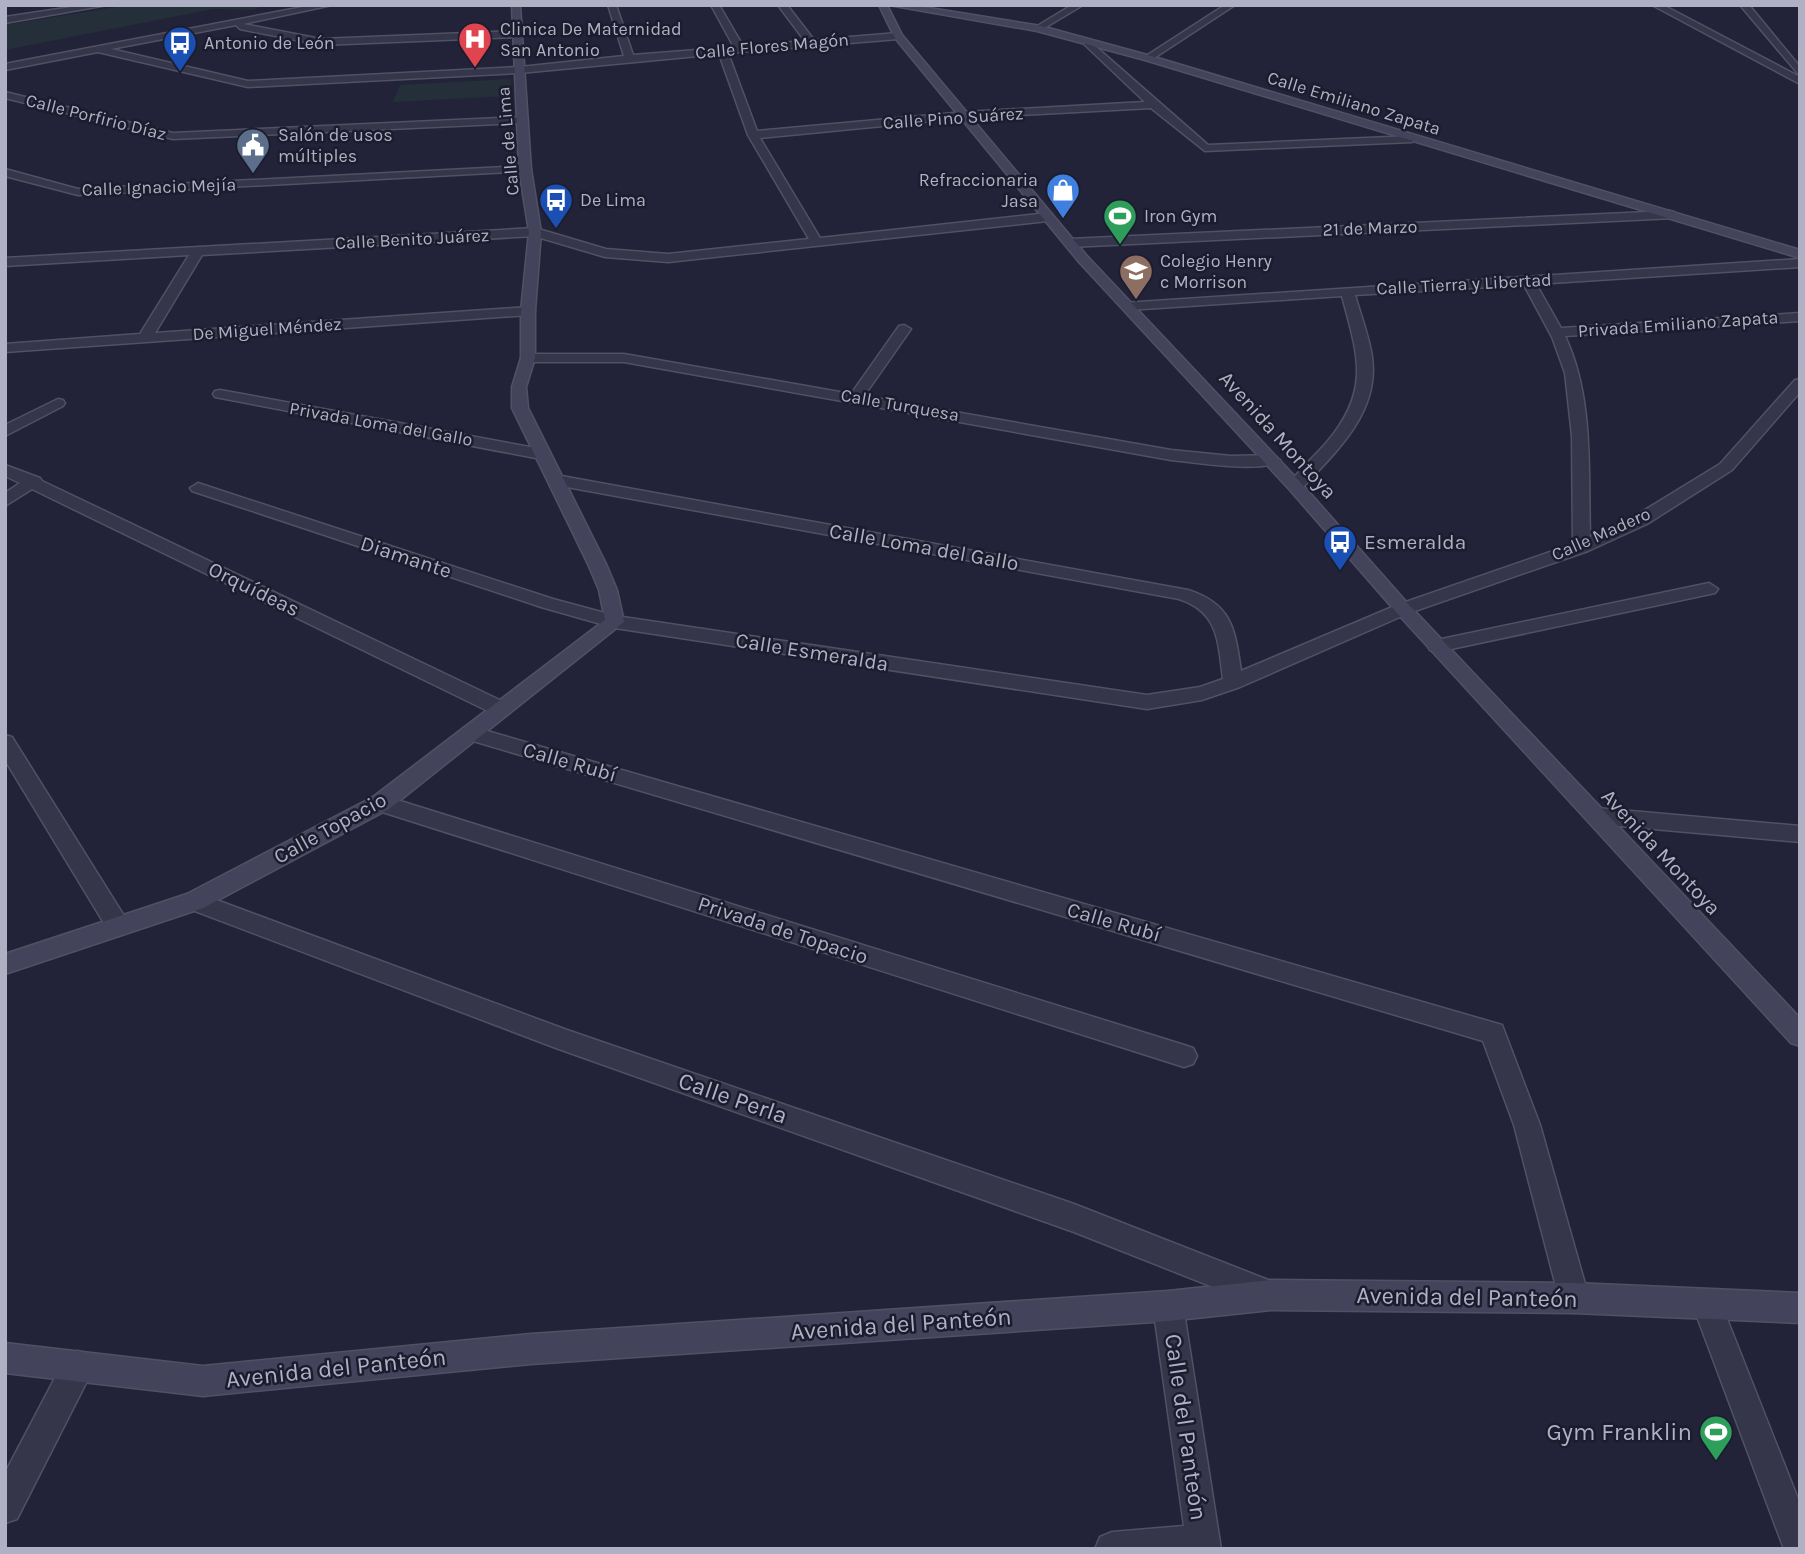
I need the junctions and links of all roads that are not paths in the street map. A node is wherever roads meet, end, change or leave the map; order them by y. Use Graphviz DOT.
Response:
graph roads {
  1 [pos="77,5"];
  2 [pos="103,5"];
  3 [pos="328,5"];
  4 [pos="516,5"];
  5 [pos="612,5"];
  6 [pos="715,5"];
  7 [pos="782,5"];
  8 [pos="883,5"];
  9 [pos="893,5"];
  10 [pos="1079,5"];
  11 [pos="1231,5"];
  12 [pos="1656,5"];
  13 [pos="1744,5"];
  14 [pos="89,7"];
  15 [pos="5,20"];
  16 [pos="229,24"];
  17 [pos="1038,29"];
  18 [pos="519,34"];
  19 [pos="898,36"];
  20 [pos="811,42"];
  21 [pos="1087,42"];
  22 [pos="740,48"];
  23 [pos="97,49"];
  24 [pos="722,50"];
  25 [pos="628,58"];
  26 [pos="1148,58"];
  27 [pos="5,67"];
  28 [pos="520,70"];
  29 [pos="1800,73"];
  30 [pos="1800,81"];
  31 [pos="5,95"];
  32 [pos="1153,105"];
  33 [pos="965,115"];
  34 [pos="523,120"];
  35 [pos="753,135"];
  36 [pos="1412,139"];
  37 [pos="525,169"];
  38 [pos="5,172"];
  39 [pos="1670,215"];
  40 [pos="1048,217"];
  41 [pos="535,232"];
  42 [pos="816,241"];
  43 [pos="1070,243"];
  44 [pos="197,253"];
  45 [pos="1800,254"];
  46 [pos="5,262"];
  47 [pos="1800,263"];
  48 [pos="1528,281"];
  49 [pos="1347,292"];
  50 [pos="1128,306"];
  51 [pos="528,311"];
  52 [pos="1800,317"];
  53 [pos="904,329"];
  54 [pos="1556,332"];
  55 [pos="145,338"];
  56 [pos="5,348"];
  57 [pos="528,358"];
  58 [pos="1800,383"];
  59 [pos="220,394"];
  60 [pos="856,397"];
  61 [pos="58,403"];
  62 [pos="5,431"];
  63 [pos="541,454"];
  64 [pos="1272,460"];
  65 [pos="5,470"];
  66 [pos="556,480"];
  67 [pos="34,481"];
  68 [pos="1296,486"];
  69 [pos="198,488"];
  70 [pos="5,502"];
  71 [pos="1582,547"];
  72 [pos="1709,589"];
  73 [pos="1403,609"];
  74 [pos="615,622"];
  75 [pos="1437,646"];
  76 [pos="1233,682"];
  77 [pos="501,709"];
  78 [pos="470,733"];
  79 [pos="5,742"];
  80 [pos="382,803"];
  81 [pos="1597,816"];
  82 [pos="1800,834"];
  83 [pos="195,901"];
  84 [pos="118,926"];
  85 [pos="5,964"];
  86 [pos="1789,1014"];
  87 [pos="1800,1035"];
  88 [pos="1184,1056"];
  89 [pos="1271,1295"];
  90 [pos="1574,1298"];
  91 [pos="1168,1306"];
  92 [pos="1708,1306"];
  93 [pos="1800,1308"];
  94 [pos="5,1358"];
  95 [pos="78,1366"];
  96 [pos="5,1507"];
  97 [pos="1203,1545"];
  98 [pos="1800,1548"];
  99 [pos="1112,1549"];
  1 -- 14 [label="street"];
  2 -- 14 [label="street"];
  3 -- 16 [label="street"];
  4 -- 18 [label="street, Calle de Lima"];
  5 -- 25 [label="street"];
  6 -- 22 [label="street"];
  7 -- 20 [label="street"];
  8 -- 19 [label="street, Avenida Montoya"];
  9 -- 17 [label="street, Calle Emiliano Zapata"];
  10 -- 17 [label="street"];
  11 -- 26 [label="street"];
  12 -- 30 [label="street"];
  13 -- 29 [label="street"];
  14 -- 15 [label="street"];
  16 -- 18 [label="street"];
  16 -- 23 [label="street"];
  17 -- 21 [label="street, Calle Emiliano Zapata"];
  18 -- 28 [label="street, Calle de Lima"];
  19 -- 20 [label="street, Calle Flores Magón"];
  19 -- 33 [label="street, Avenida Montoya"];
  20 -- 22 [label="street, Calle Flores Magón"];
  21 -- 26 [label="street, Calle Emiliano Zapata"];
  21 -- 32 [label="street"];
  22 -- 24 [label="street, Calle Flores Magón"];
  23 -- 27 [label="street"];
  23 -- 28 [label="street, Calle Flores Magón"];
  24 -- 25 [label="street, Calle Flores Magón"];
  24 -- 35 [label="street"];
  25 -- 28 [label="street, Calle Flores Magón"];
  26 -- 36 [label="street, Calle Emiliano Zapata"];
  28 -- 34 [label="street, Calle de Lima"];
  31 -- 34 [label="street, Calle Porfirio Díaz"];
  32 -- 33 [label="street, Calle Pino Suárez"];
  32 -- 36 [label="street"];
  33 -- 35 [label="street, Calle Pino Suárez"];
  33 -- 40 [label="street, Avenida Montoya"];
  34 -- 37 [label="street, Calle de Lima"];
  35 -- 42 [label="street"];
  36 -- 39 [label="street, Calle Emiliano Zapata"];
  37 -- 38 [label="street, Calle Ignacio Mejía"];
  37 -- 41 [label="street, Calle de Lima"];
  39 -- 43 [label="street, 21 de Marzo"];
  39 -- 45 [label="street, Calle Emiliano Zapata"];
  40 -- 42 [label="street, Calle Benito Juárez"];
  40 -- 43 [label="street, Avenida Montoya"];
  41 -- 42 [label="street, Calle Benito Juárez"];
  41 -- 44 [label="street, Calle Benito Juárez"];
  41 -- 51 [label="street"];
  43 -- 50 [label="street, Avenida Montoya"];
  44 -- 46 [label="street, Calle Benito Juárez"];
  44 -- 55 [label="street"];
  47 -- 48 [label="street, Calle Tierra y Libertad"];
  48 -- 49 [label="street, Calle Tierra y Libertad"];
  48 -- 54 [label="street"];
  49 -- 50 [label="street, Calle Tierra y Libertad"];
  49 -- 68 [label="street"];
  50 -- 64 [label="street, Avenida Montoya"];
  51 -- 55 [label="street, De Miguel Méndez"];
  51 -- 57 [label="street"];
  52 -- 54 [label="street, Privada Emiliano Zapata"];
  53 -- 60 [label="street"];
  54 -- 71 [label="street"];
  55 -- 56 [label="street, De Miguel Méndez"];
  57 -- 60 [label="street, Calle Turquesa"];
  57 -- 63 [label="street"];
  58 -- 71 [label="street, Calle Madero"];
  59 -- 63 [label="street, Privada Loma del Gallo"];
  60 -- 64 [label="street, Calle Turquesa"];
  61 -- 62 [label="street"];
  63 -- 66 [label="street"];
  64 -- 68 [label="street, Avenida Montoya"];
  65 -- 67 [label="street, Orquídeas"];
  66 -- 74 [label="street"];
  66 -- 76 [label="street, Calle Loma del Gallo"];
  67 -- 70 [label="street"];
  67 -- 77 [label="street, Orquídeas"];
  68 -- 73 [label="street, Avenida Montoya"];
  69 -- 74 [label="street, Diamante"];
  71 -- 73 [label="street, Calle Madero"];
  72 -- 75 [label="street"];
  73 -- 75 [label="street, Avenida Montoya"];
  73 -- 76 [label="street, Calle Esmeralda"];
  74 -- 76 [label="street, Calle Esmeralda"];
  74 -- 77 [label="street, Calle Topacio"];
  75 -- 81 [label="street, Avenida Montoya"];
  77 -- 78 [label="street, Calle Topacio"];
  78 -- 80 [label="street, Calle Topacio"];
  78 -- 90 [label="street, Calle Rubí"];
  79 -- 84 [label="street"];
  80 -- 83 [label="street, Calle Topacio"];
  80 -- 88 [label="street, Privada de Topacio"];
  81 -- 82 [label="street"];
  81 -- 86 [label="street, Avenida Montoya"];
  83 -- 84 [label="street, Calle Topacio"];
  83 -- 89 [label="street, Calle Perla"];
  84 -- 85 [label="street, Calle Topacio"];
  86 -- 87 [label="street, Avenida Montoya"];
  89 -- 90 [label="street, Avenida del Panteón"];
  89 -- 91 [label="street, Avenida del Panteón"];
  90 -- 92 [label="street, Avenida del Panteón"];
  91 -- 95 [label="street, Avenida del Panteón"];
  91 -- 97 [label="street, Calle del Panteón"];
  92 -- 93 [label="street, Avenida del Panteón"];
  92 -- 98 [label="street"];
  94 -- 95 [label="street, Avenida del Panteón"];
  95 -- 96 [label="street"];
  97 -- 99 [label="street"];
}
